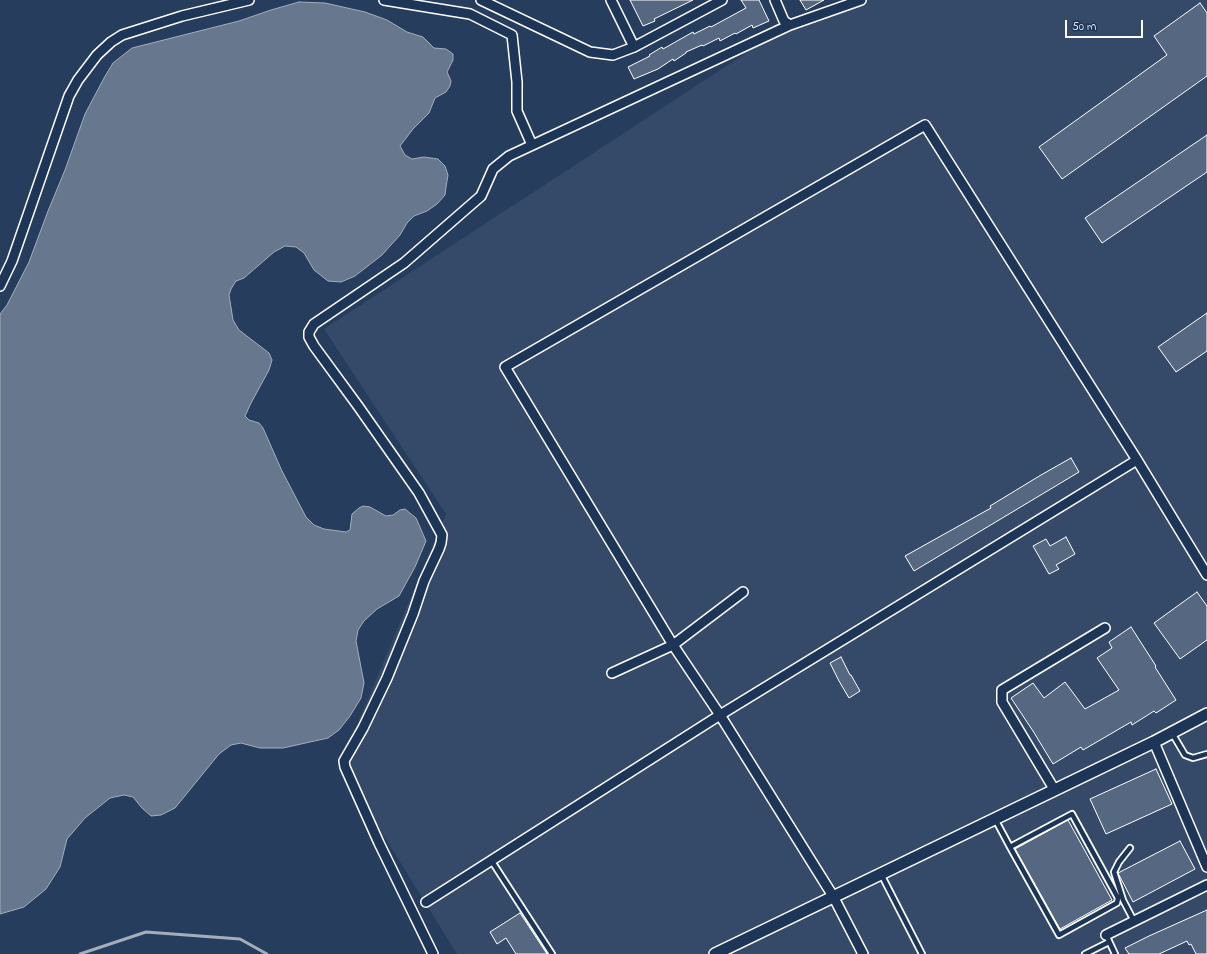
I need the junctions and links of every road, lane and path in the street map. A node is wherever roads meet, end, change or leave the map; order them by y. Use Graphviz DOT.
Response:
graph roads {
  1 [pos="250,0"];
  2 [pos="384,0"];
  3 [pos="482,0"];
  4 [pos="611,0"];
  5 [pos="722,0"];
  6 [pos="775,0"];
  7 [pos="861,0"];
  8 [pos="496,3"];
  9 [pos="790,25"];
  10 [pos="634,47"];
  11 [pos="532,145"];
  12 [pos="0,286"];
  13 [pos="1137,460"];
  14 [pos="1207,575"];
  15 [pos="743,592"];
  16 [pos="1105,628"];
  17 [pos="673,646"];
  18 [pos="612,673"];
  19 [pos="1207,714"];
  20 [pos="720,715"];
  21 [pos="1172,733"];
  22 [pos="1154,742"];
  23 [pos="1207,754"];
  24 [pos="1054,790"];
  25 [pos="995,818"];
  26 [pos="1010,847"];
  27 [pos="1130,848"];
  28 [pos="491,860"];
  29 [pos="1207,867"];
  30 [pos="881,874"];
  31 [pos="1207,885"];
  32 [pos="834,896"];
  33 [pos="426,902"];
  34 [pos="1134,921"];
  35 [pos="1108,939"];
  36 [pos="433,954"];
  37 [pos="552,954"];
  38 [pos="715,954"];
  39 [pos="863,954"];
  40 [pos="922,954"];
  41 [pos="1085,954"];
  42 [pos="1115,954"];
  1 -- 12 [label="street"];
  2 -- 11 [label="street"];
  3 -- 8 [label="street"];
  4 -- 10 [label="street"];
  5 -- 10 [label="street"];
  6 -- 9 [label="street"];
  7 -- 9 [label="street"];
  8 -- 10 [label="street"];
  9 -- 11 [label="street"];
  11 -- 36 [label="street"];
  13 -- 14 [label="street"];
  13 -- 17 [label="street"];
  13 -- 20 [label="street"];
  15 -- 17 [label="street"];
  16 -- 24 [label="street"];
  17 -- 18 [label="street"];
  17 -- 20 [label="street"];
  19 -- 21 [label="street"];
  20 -- 28 [label="street"];
  20 -- 32 [label="street"];
  21 -- 22 [label="street"];
  21 -- 23 [label="lane"];
  22 -- 24 [label="street"];
  22 -- 29 [label="street"];
  24 -- 25 [label="street"];
  25 -- 26 [label="lane"];
  25 -- 30 [label="street"];
  26 -- 26 [label="lane"];
  27 -- 34 [label="lane"];
  28 -- 33 [label="street"];
  28 -- 37 [label="lane"];
  30 -- 32 [label="street"];
  30 -- 40 [label="lane"];
  31 -- 34 [label="street"];
  32 -- 38 [label="street"];
  32 -- 39 [label="street"];
  34 -- 35 [label="street"];
  35 -- 41 [label="lane"];
  35 -- 42 [label="lane"];
}
